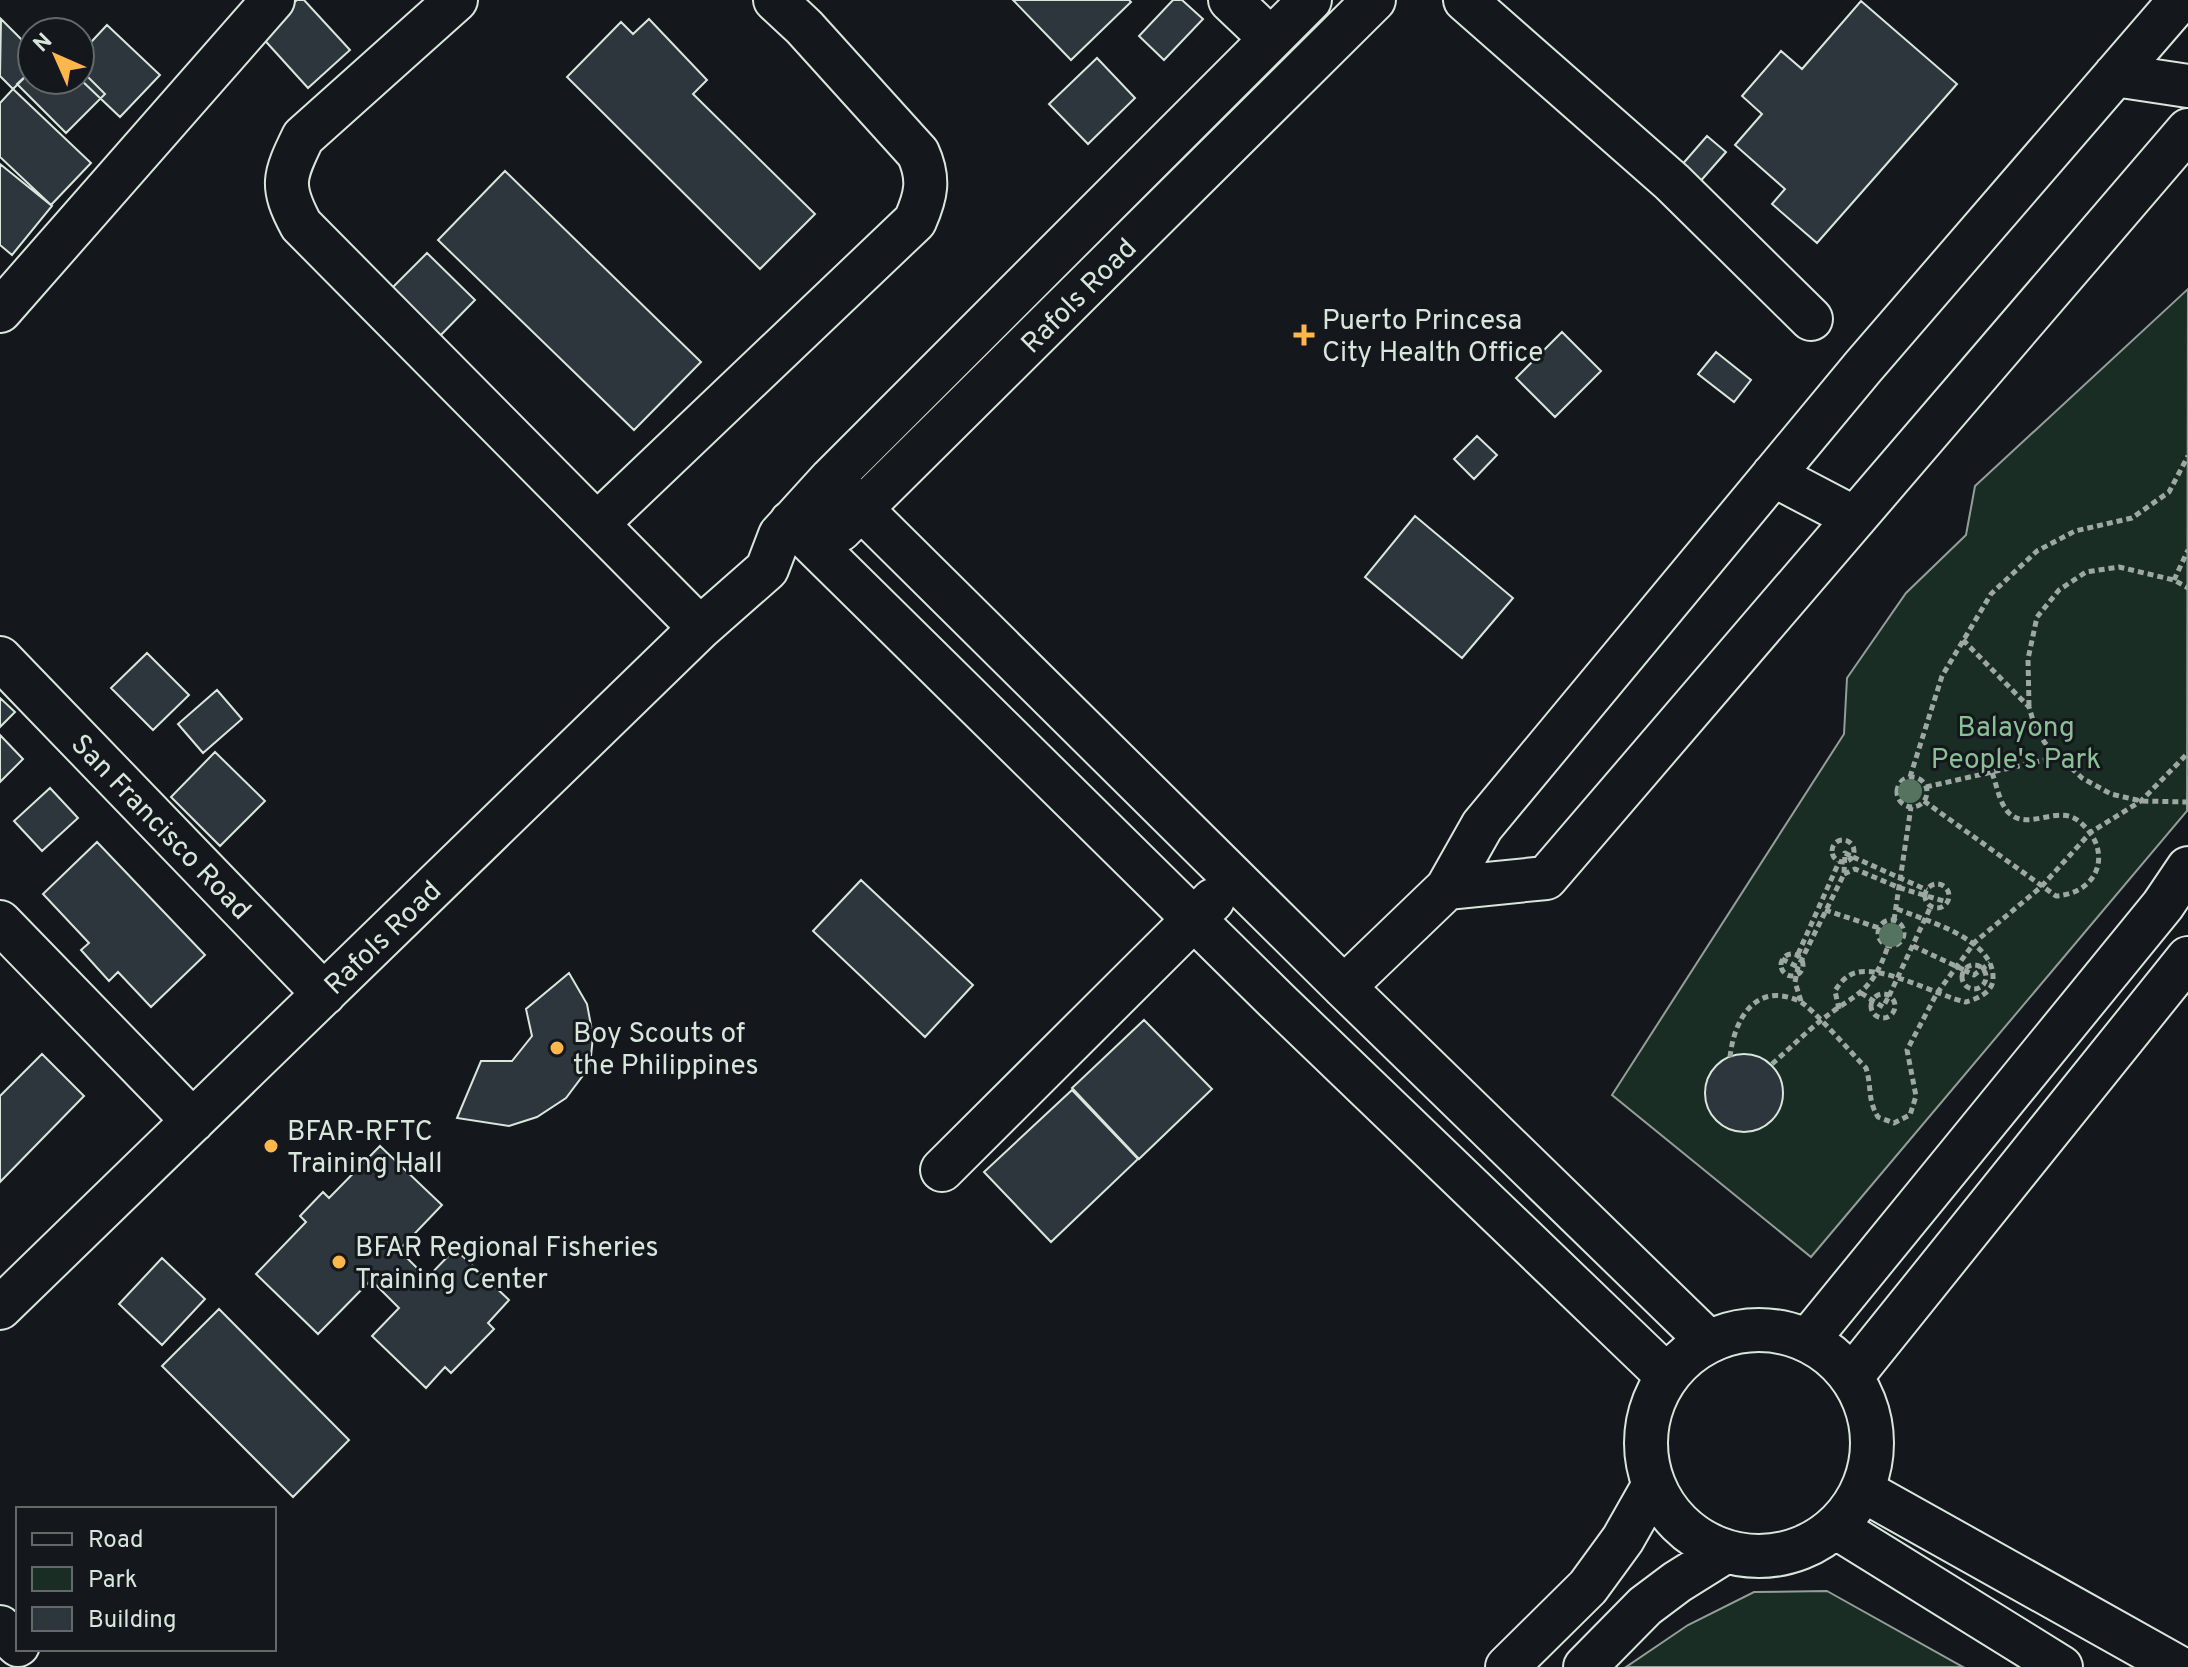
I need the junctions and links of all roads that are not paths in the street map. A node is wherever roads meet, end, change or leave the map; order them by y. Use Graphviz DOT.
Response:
graph roads {
  1 [pos="273,0"];
  2 [pos="456,0"];
  3 [pos="775,0"];
  4 [pos="1230,0"];
  5 [pos="1310,0"];
  6 [pos="1374,0"];
  7 [pos="1465,0"];
  8 [pos="2180,0"];
  9 [pos="1271,39"];
  10 [pos="2115,75"];
  11 [pos="2188,86"];
  12 [pos="2188,130"];
  13 [pos="0,311"];
  14 [pos="1811,319"];
  15 [pos="1773,475"];
  16 [pos="831,479"];
  17 [pos="861,511"];
  18 [pos="1855,518"];
  19 [pos="598,523"];
  20 [pos="805,536"];
  21 [pos="700,628"];
  22 [pos="0,658"];
  23 [pos="2188,868"];
  24 [pos="1234,878"];
  25 [pos="1447,888"];
  26 [pos="1194,919"];
  27 [pos="0,922"];
  28 [pos="2188,958"];
  29 [pos="1344,987"];
  30 [pos="324,994"];
  31 [pos="193,1121"];
  32 [pos="942,1170"];
  33 [pos="0,1308"];
  34 [pos="1808,1340"];
  35 [pos="1708,1341"];
  36 [pos="1667,1376"];
  37 [pos="1852,1376"];
  38 [pos="1653,1486"];
  39 [pos="1862,1490"];
  40 [pos="1835,1527"];
  41 [pos="1725,1552"];
  42 [pos="0,1627"];
  43 [pos="16,1643"];
  44 [pos="24,1651"];
  45 [pos="39,1667"];
  46 [pos="1507,1667"];
  47 [pos="1585,1667"];
  48 [pos="2061,1667"];
  49 [pos="2178,1667"];
  1 -- 13 [label="street"];
  2 -- 19 [label="street"];
  3 -- 19 [label="street"];
  4 -- 9 [label="street"];
  5 -- 9 [label="street, Rafols Road"];
  6 -- 17 [label="street, Rafols Road"];
  7 -- 14 [label="street"];
  8 -- 10 [label="street"];
  9 -- 16 [label="street, Rafols Road"];
  10 -- 11 [label="street"];
  10 -- 15 [label="street"];
  12 -- 18 [label="street"];
  15 -- 18 [label="street"];
  15 -- 25 [label="street"];
  16 -- 17 [label="street"];
  16 -- 20 [label="street, Rafols Road"];
  17 -- 20 [label="street, Rafols Road"];
  17 -- 24 [label="street"];
  18 -- 25 [label="street"];
  19 -- 21 [label="street"];
  20 -- 21 [label="street, Rafols Road"];
  20 -- 26 [label="street"];
  21 -- 30 [label="street, Rafols Road"];
  22 -- 30 [label="street, San Francisco Road"];
  23 -- 34 [label="street"];
  24 -- 26 [label="street"];
  24 -- 29 [label="street"];
  25 -- 29 [label="street"];
  26 -- 32 [label="street"];
  26 -- 36 [label="street"];
  27 -- 31 [label="street"];
  28 -- 37 [label="street"];
  29 -- 35 [label="street"];
  30 -- 31 [label="street, Rafols Road"];
  31 -- 33 [label="street, Rafols Road"];
  34 -- 35 [label="street"];
  34 -- 37 [label="street"];
  35 -- 36 [label="street"];
  36 -- 38 [label="street"];
  37 -- 39 [label="street"];
  38 -- 41 [label="street"];
  38 -- 46 [label="street"];
  39 -- 40 [label="street"];
  39 -- 49 [label="street"];
  40 -- 41 [label="street"];
  40 -- 48 [label="street"];
  41 -- 47 [label="street"];
  42 -- 43 [label="street"];
  44 -- 45 [label="street"];
}
